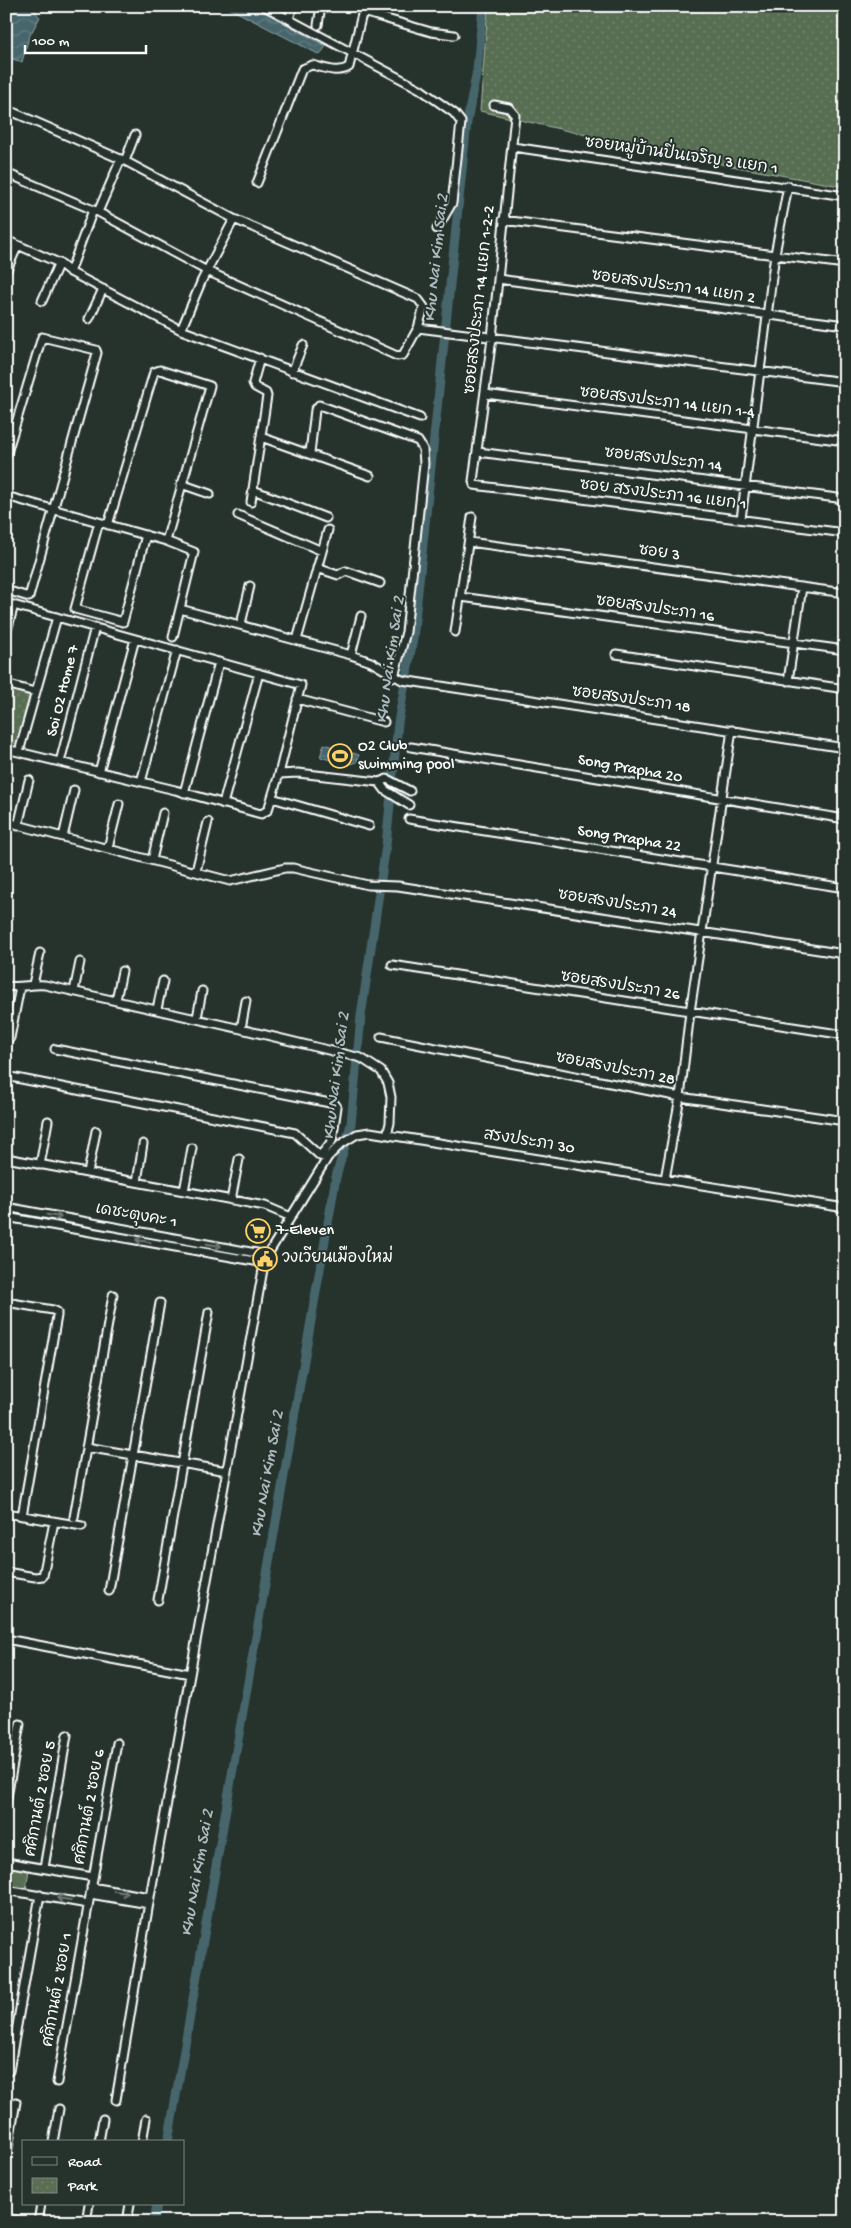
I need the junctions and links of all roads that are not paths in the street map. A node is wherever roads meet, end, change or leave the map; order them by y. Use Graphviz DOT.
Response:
graph roads {
  1 [pos="264,6"];
  2 [pos="293,6"];
  3 [pos="322,6"];
  4 [pos="364,9"];
  5 [pos="289,19"];
  6 [pos="318,25"];
  7 [pos="454,35"];
  8 [pos="353,53"];
  9 [pos="494,105"];
  10 [pos="6,110"];
  11 [pos="135,135"];
  12 [pos="513,147"];
  13 [pos="123,160"];
  14 [pos="6,173"];
  15 [pos="257,183"];
  16 [pos="788,186"];
  17 [pos="845,196"];
  18 [pos="95,211"];
  19 [pos="234,219"];
  20 [pos="503,220"];
  21 [pos="437,229"];
  22 [pos="6,240"];
  23 [pos="18,245"];
  24 [pos="775,254"];
  25 [pos="59,263"];
  26 [pos="845,264"];
  27 [pos="207,271"];
  28 [pos="6,272"];
  29 [pos="70,272"];
  30 [pos="498,279"];
  31 [pos="102,289"];
  32 [pos="42,301"];
  33 [pos="767,315"];
  34 [pos="89,319"];
  35 [pos="845,325"];
  36 [pos="418,328"];
  37 [pos="182,330"];
  38 [pos="492,338"];
  39 [pos="303,345"];
  40 [pos="260,358"];
  41 [pos="292,372"];
  42 [pos="760,372"];
  43 [pos="845,382"];
  44 [pos="485,394"];
  45 [pos="420,418"];
  46 [pos="753,428"];
  47 [pos="261,437"];
  48 [pos="845,441"];
  49 [pos="478,452"];
  50 [pos="310,453"];
  51 [pos="6,456"];
  52 [pos="370,476"];
  53 [pos="181,484"];
  54 [pos="478,486"];
  55 [pos="745,486"];
  56 [pos="253,490"];
  57 [pos="210,494"];
  58 [pos="6,496"];
  59 [pos="845,499"];
  60 [pos="251,502"];
  61 [pos="52,509"];
  62 [pos="238,515"];
  63 [pos="472,517"];
  64 [pos="326,518"];
  65 [pos="741,519"];
  66 [pos="99,522"];
  67 [pos="108,524"];
  68 [pos="328,530"];
  69 [pos="845,533"];
  70 [pos="146,535"];
  71 [pos="166,541"];
  72 [pos="469,542"];
  73 [pos="322,551"];
  74 [pos="317,568"];
  75 [pos="380,583"];
  76 [pos="250,586"];
  77 [pos="802,587"];
  78 [pos="6,590"];
  79 [pos="845,593"];
  80 [pos="461,597"];
  81 [pos="10,604"];
  82 [pos="180,609"];
  83 [pos="361,616"];
  84 [pos="57,617"];
  85 [pos="241,624"];
  86 [pos="95,627"];
  87 [pos="454,632"];
  88 [pos="6,634"];
  89 [pos="173,637"];
  90 [pos="135,639"];
  91 [pos="297,640"];
  92 [pos="794,643"];
  93 [pos="177,650"];
  94 [pos="845,650"];
  95 [pos="616,654"];
  96 [pos="351,655"];
  97 [pos="219,662"];
  98 [pos="259,673"];
  99 [pos="394,677"];
  100 [pos="788,680"];
  101 [pos="6,684"];
  102 [pos="845,689"];
  103 [pos="35,692"];
  104 [pos="297,699"];
  105 [pos="384,722"];
  106 [pos="732,730"];
  107 [pos="411,747"];
  108 [pos="845,748"];
  109 [pos="6,749"];
  110 [pos="19,752"];
  111 [pos="60,762"];
  112 [pos="99,772"];
  113 [pos="279,774"];
  114 [pos="30,780"];
  115 [pos="383,781"];
  116 [pos="141,782"];
  117 [pos="74,790"];
  118 [pos="408,790"];
  119 [pos="184,793"];
  120 [pos="272,798"];
  121 [pos="720,800"];
  122 [pos="119,804"];
  123 [pos="223,804"];
  124 [pos="407,804"];
  125 [pos="163,813"];
  126 [pos="409,819"];
  127 [pos="845,819"];
  128 [pos="6,822"];
  129 [pos="208,822"];
  130 [pos="18,826"];
  131 [pos="369,826"];
  132 [pos="63,837"];
  133 [pos="108,848"];
  134 [pos="152,860"];
  135 [pos="712,867"];
  136 [pos="196,871"];
  137 [pos="845,888"];
  138 [pos="703,932"];
  139 [pos="40,953"];
  140 [pos="845,954"];
  141 [pos="80,962"];
  142 [pos="392,965"];
  143 [pos="122,971"];
  144 [pos="163,981"];
  145 [pos="33,984"];
  146 [pos="6,986"];
  147 [pos="20,987"];
  148 [pos="74,991"];
  149 [pos="202,991"];
  150 [pos="116,1000"];
  151 [pos="246,1001"];
  152 [pos="157,1009"];
  153 [pos="690,1012"];
  154 [pos="197,1018"];
  155 [pos="241,1028"];
  156 [pos="845,1035"];
  157 [pos="382,1036"];
  158 [pos="10,1038"];
  159 [pos="55,1049"];
  160 [pos="6,1076"];
  161 [pos="680,1097"];
  162 [pos="48,1121"];
  163 [pos="845,1121"];
  164 [pos="96,1131"];
  165 [pos="387,1135"];
  166 [pos="143,1144"];
  167 [pos="192,1148"];
  168 [pos="324,1156"];
  169 [pos="6,1158"];
  170 [pos="239,1159"];
  171 [pos="40,1165"];
  172 [pos="88,1173"];
  173 [pos="665,1179"];
  174 [pos="137,1182"];
  175 [pos="184,1191"];
  176 [pos="231,1200"];
  177 [pos="6,1207"];
  178 [pos="845,1208"];
  179 [pos="6,1217"];
  180 [pos="291,1217"];
  181 [pos="265,1254"];
  182 [pos="262,1263"];
  183 [pos="113,1295"];
  184 [pos="6,1302"];
  185 [pos="160,1303"];
  186 [pos="209,1312"];
  187 [pos="86,1448"];
  188 [pos="133,1456"];
  189 [pos="182,1465"];
  190 [pos="227,1471"];
  191 [pos="6,1513"];
  192 [pos="22,1516"];
  193 [pos="74,1516"];
  194 [pos="54,1522"];
  195 [pos="82,1526"];
  196 [pos="6,1572"];
  197 [pos="109,1591"];
  198 [pos="158,1600"];
  199 [pos="6,1639"];
  200 [pos="190,1674"];
  201 [pos="20,1724"];
  202 [pos="67,1735"];
  203 [pos="117,1743"];
  204 [pos="6,1802"];
  205 [pos="6,1862"];
  206 [pos="44,1868"];
  207 [pos="93,1877"];
  208 [pos="6,1890"];
  209 [pos="91,1890"];
  210 [pos="40,1895"];
  211 [pos="149,1901"];
  212 [pos="88,1904"];
  213 [pos="9,2072"];
  214 [pos="57,2082"];
  215 [pos="116,2100"];
  216 [pos="16,2102"];
  217 [pos="59,2109"];
  218 [pos="103,2119"];
  219 [pos="146,2120"];
  220 [pos="53,2140"];
  221 [pos="99,2140"];
  222 [pos="142,2140"];
  223 [pos="6,2159"];
  224 [pos="41,2206"];
  225 [pos="89,2206"];
  226 [pos="130,2206"];
  227 [pos="6,2218"];
  228 [pos="24,2222"];
  229 [pos="38,2222"];
  230 [pos="86,2222"];
  231 [pos="127,2222"];
  1 -- 5 [label="street"];
  2 -- 5 [label="street"];
  3 -- 6 [label="street"];
  4 -- 7 [label="street"];
  4 -- 8 [label="street"];
  5 -- 8 [label="street"];
  8 -- 15 [label="street"];
  8 -- 21 [label="street"];
  9 -- 12 [label="street, ซอยสรงประภา 14 แยก 1-2-2"];
  10 -- 13 [label="street"];
  11 -- 13 [label="street"];
  12 -- 16 [label="street, ซอยหมู่บ้านปิ่นเจริญ 3 แยก 1"];
  12 -- 20 [label="street, ซอยสรงประภา 14 แยก 1-2-2"];
  13 -- 18 [label="street"];
  13 -- 19 [label="street"];
  14 -- 18 [label="street"];
  16 -- 17 [label="street, ซอยหมู่บ้านปิ่นเจริญ 3 แยก 1"];
  16 -- 24 [label="street"];
  18 -- 27 [label="street"];
  18 -- 29 [label="street"];
  19 -- 27 [label="street"];
  19 -- 36 [label="street"];
  20 -- 24 [label="street"];
  20 -- 30 [label="street, ซอยสรงประภา 14 แยก 1-2-2"];
  22 -- 23 [label="street"];
  23 -- 25 [label="street"];
  23 -- 28 [label="street"];
  24 -- 26 [label="street"];
  24 -- 33 [label="street"];
  25 -- 29 [label="street"];
  25 -- 32 [label="street"];
  27 -- 36 [label="street"];
  27 -- 37 [label="street"];
  29 -- 31 [label="street"];
  30 -- 33 [label="street, ซอยสรงประภา 14 แยก 2"];
  30 -- 38 [label="street, ซอยสรงประภา 14 แยก 1-2-2"];
  31 -- 34 [label="street"];
  31 -- 37 [label="street"];
  33 -- 35 [label="street, ซอยสรงประภา 14 แยก 2"];
  33 -- 42 [label="street"];
  36 -- 38 [label="street"];
  37 -- 40 [label="street"];
  38 -- 42 [label="street"];
  38 -- 44 [label="street, ซอยสรงประภา 14 แยก 1-2-2"];
  39 -- 41 [label="street"];
  40 -- 41 [label="street"];
  40 -- 47 [label="street"];
  41 -- 45 [label="street"];
  42 -- 43 [label="street"];
  42 -- 46 [label="street"];
  44 -- 46 [label="street, ซอยสรงประภา 14 แยก 1-4"];
  44 -- 49 [label="street, ซอยสรงประภา 14 แยก 1-2-2"];
  46 -- 48 [label="street, ซอยสรงประภา 14 แยก 1-4"];
  46 -- 55 [label="street"];
  47 -- 50 [label="street"];
  47 -- 56 [label="street"];
  49 -- 54 [label="street, ซอยสรงประภา 14 แยก 1-2-2"];
  49 -- 55 [label="street, ซอยสรงประภา 14"];
  50 -- 52 [label="street"];
  50 -- 99 [label="street"];
  51 -- 61 [label="street"];
  53 -- 57 [label="street"];
  53 -- 67 [label="street"];
  53 -- 71 [label="street"];
  54 -- 65 [label="street, ซอย สรงประภา 16 แยก 1"];
  55 -- 59 [label="street, ซอยสรงประภา 14"];
  55 -- 65 [label="street"];
  56 -- 60 [label="street"];
  56 -- 64 [label="street"];
  58 -- 61 [label="street"];
  61 -- 66 [label="street"];
  61 -- 78 [label="street"];
  62 -- 73 [label="street"];
  63 -- 72 [label="street"];
  65 -- 69 [label="street, ซอย สรงประภา 16 แยก 1"];
  66 -- 67 [label="street"];
  66 -- 70 [label="street"];
  67 -- 70 [label="street"];
  68 -- 73 [label="street"];
  70 -- 71 [label="street"];
  71 -- 82 [label="street"];
  72 -- 77 [label="street, ซอย 3"];
  72 -- 80 [label="street"];
  73 -- 74 [label="street"];
  74 -- 75 [label="street"];
  74 -- 91 [label="street"];
  76 -- 85 [label="street"];
  77 -- 79 [label="street, ซอย 3"];
  77 -- 92 [label="street"];
  80 -- 87 [label="street"];
  80 -- 92 [label="street, ซอยสรงประภา 16"];
  81 -- 84 [label="street"];
  81 -- 88 [label="street"];
  82 -- 85 [label="street, ซอยสรงประภา 18"];
  82 -- 89 [label="street"];
  83 -- 96 [label="street"];
  84 -- 86 [label="street"];
  84 -- 103 [label="street"];
  85 -- 91 [label="street, ซอยสรงประภา 18"];
  86 -- 90 [label="street"];
  86 -- 111 [label="street, Soi O2 Home 7"];
  90 -- 93 [label="street"];
  90 -- 112 [label="street"];
  91 -- 96 [label="street, ซอยสรงประภา 18"];
  92 -- 94 [label="street, ซอยสรงประภา 16"];
  92 -- 100 [label="street"];
  93 -- 97 [label="street"];
  93 -- 116 [label="street"];
  95 -- 100 [label="street"];
  96 -- 99 [label="street, ซอยสรงประภา 18"];
  97 -- 98 [label="street"];
  97 -- 119 [label="street"];
  98 -- 104 [label="street"];
  98 -- 123 [label="street"];
  99 -- 106 [label="street, ซอยสรงประภา 18"];
  100 -- 102 [label="street"];
  101 -- 103 [label="street"];
  103 -- 110 [label="street"];
  104 -- 105 [label="street"];
  104 -- 113 [label="street"];
  106 -- 108 [label="street, ซอยสรงประภา 18"];
  106 -- 121 [label="street"];
  107 -- 121 [label="street, Song Prapha 20"];
  109 -- 110 [label="street"];
  110 -- 111 [label="street"];
  111 -- 112 [label="street"];
  112 -- 116 [label="street"];
  113 -- 115 [label="street"];
  113 -- 120 [label="street"];
  114 -- 130 [label="street"];
  115 -- 118 [label="street"];
  115 -- 124 [label="street"];
  116 -- 119 [label="street"];
  117 -- 132 [label="street"];
  119 -- 123 [label="street"];
  120 -- 123 [label="street"];
  120 -- 131 [label="street"];
  121 -- 127 [label="street, Song Prapha 20"];
  121 -- 135 [label="street"];
  122 -- 133 [label="street"];
  125 -- 134 [label="street"];
  126 -- 135 [label="street, Song Prapha 22"];
  128 -- 130 [label="street, ซอยสรงประภา 24"];
  129 -- 136 [label="street"];
  130 -- 132 [label="street, ซอยสรงประภา 24"];
  132 -- 133 [label="street, ซอยสรงประภา 24"];
  133 -- 134 [label="street, ซอยสรงประภา 24"];
  134 -- 136 [label="street, ซอยสรงประภา 24"];
  135 -- 137 [label="street, Song Prapha 22"];
  135 -- 138 [label="street"];
  136 -- 138 [label="street, ซอยสรงประภา 24"];
  138 -- 140 [label="street, ซอยสรงประภา 24"];
  138 -- 153 [label="street"];
  139 -- 145 [label="street"];
  141 -- 148 [label="street"];
  142 -- 153 [label="street, ซอยสรงประภา 26"];
  143 -- 150 [label="street"];
  144 -- 152 [label="street"];
  145 -- 147 [label="street"];
  145 -- 148 [label="street"];
  146 -- 147 [label="street"];
  147 -- 158 [label="street"];
  148 -- 150 [label="street"];
  149 -- 154 [label="street"];
  150 -- 152 [label="street"];
  151 -- 155 [label="street"];
  152 -- 154 [label="street"];
  153 -- 156 [label="street, ซอยสรงประภา 26"];
  153 -- 161 [label="street"];
  154 -- 155 [label="street"];
  155 -- 165 [label="street"];
  157 -- 161 [label="street, ซอยสรงประภา 28"];
  159 -- 168 [label="street"];
  160 -- 168 [label="street"];
  161 -- 163 [label="street, ซอยสรงประภา 28"];
  161 -- 173 [label="street"];
  162 -- 171 [label="street"];
  164 -- 172 [label="street"];
  165 -- 168 [label="street, สรงประภา 30"];
  165 -- 173 [label="street, สรงประภา 30"];
  166 -- 174 [label="street"];
  167 -- 175 [label="street"];
  168 -- 180 [label="street, สรงประภา 30"];
  169 -- 171 [label="street"];
  170 -- 176 [label="street"];
  171 -- 172 [label="street"];
  172 -- 174 [label="street"];
  173 -- 178 [label="street, สรงประภา 30"];
  174 -- 175 [label="street"];
  175 -- 176 [label="street"];
  176 -- 180 [label="street"];
  177 -- 181 [label="street, เดชะตุงคะ 1, one-way"];
  182 -- 179 [label="street, เดชะตุงคะ 1, one-way"];
  180 -- 181 [label="street, สรงประภา 30"];
  181 -- 182 [label="street, สรงประภา 30"];
  182 -- 190 [label="street, สรงประภา 30"];
  183 -- 187 [label="street"];
  184 -- 192 [label="street"];
  185 -- 188 [label="street"];
  186 -- 189 [label="street"];
  187 -- 188 [label="street"];
  187 -- 193 [label="street"];
  188 -- 189 [label="street"];
  188 -- 197 [label="street"];
  189 -- 190 [label="street"];
  189 -- 198 [label="street"];
  190 -- 200 [label="street, สรงประภา 30"];
  191 -- 192 [label="street"];
  192 -- 194 [label="street"];
  194 -- 195 [label="street"];
  194 -- 196 [label="street"];
  199 -- 200 [label="street"];
  200 -- 211 [label="street, สรงประภา 30"];
  201 -- 204 [label="street"];
  202 -- 206 [label="street, ศศิกานต์ 2 ซอย 5"];
  203 -- 207 [label="street, ศศิกานต์ 2 ซอย 6"];
  205 -- 206 [label="street"];
  206 -- 207 [label="street"];
  207 -- 209 [label="street, ศศิกานต์ 2 ซอย 6"];
  208 -- 210 [label="street"];
  209 -- 211 [label="street"];
  209 -- 212 [label="street, ศศิกานต์ 2 ซอย 1"];
  212 -- 210 [label="street, one-way"];
  210 -- 213 [label="street"];
  211 -- 215 [label="street, สรงประภา 30"];
  212 -- 214 [label="street, ศศิกานต์ 2 ซอย 1"];
  216 -- 223 [label="street"];
  217 -- 220 [label="street"];
  218 -- 221 [label="street"];
  219 -- 222 [label="street"];
  224 -- 229 [label="street"];
  225 -- 230 [label="street"];
  226 -- 231 [label="street"];
  227 -- 228 [label="street"];
}
